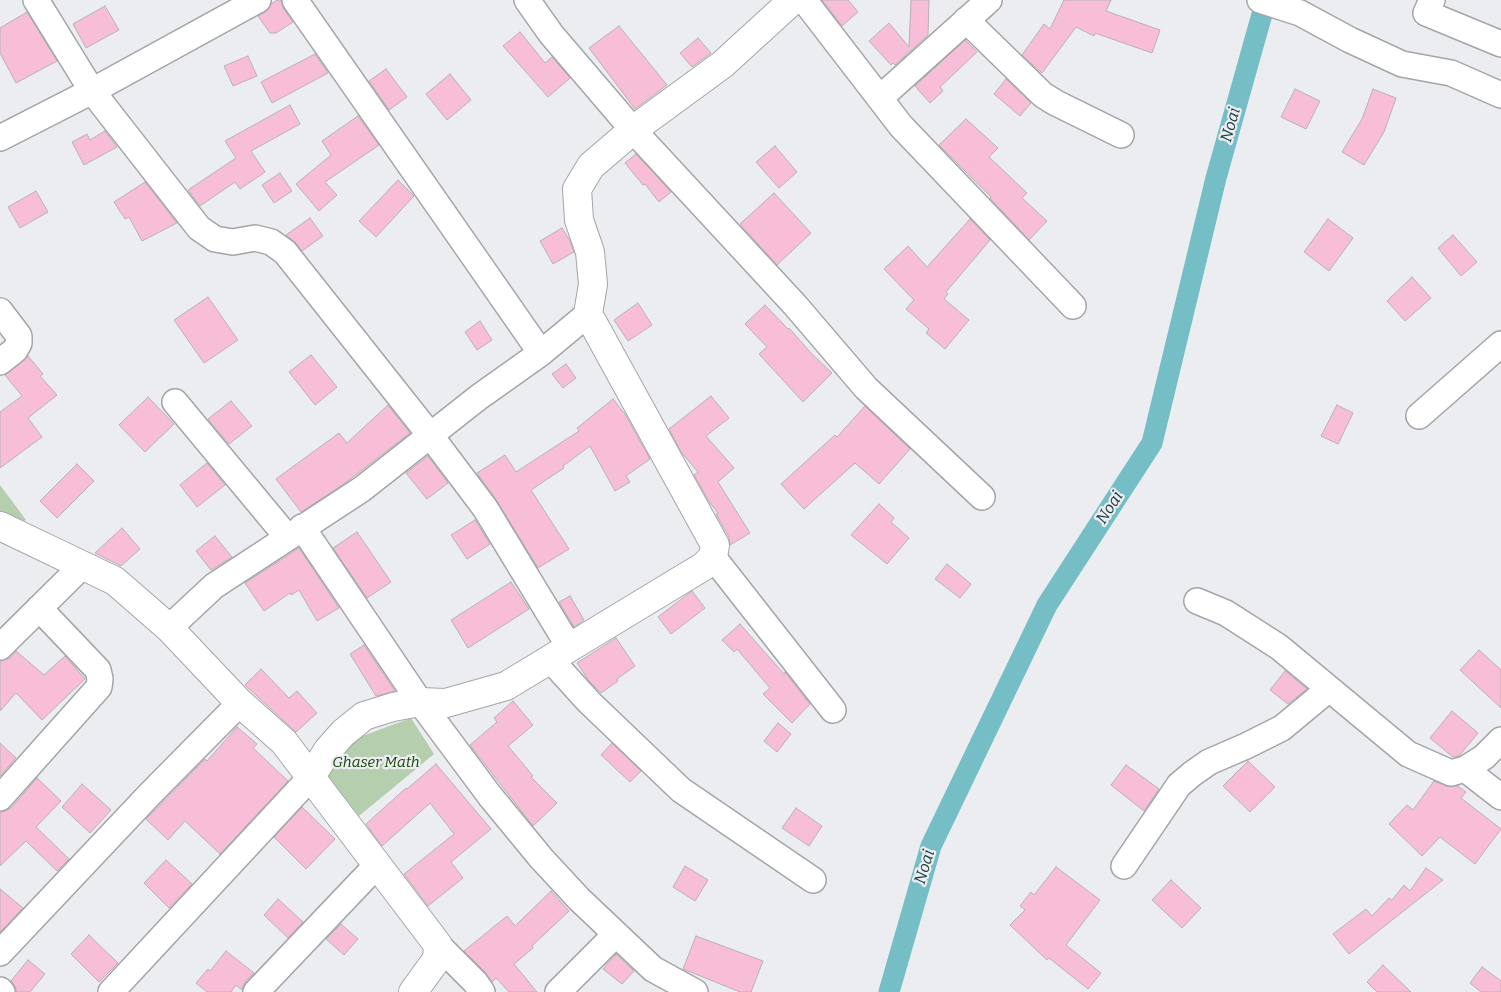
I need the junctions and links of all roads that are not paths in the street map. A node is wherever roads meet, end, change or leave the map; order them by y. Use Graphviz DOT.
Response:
graph roads {
  1 [pos="36,0"];
  2 [pos="258,0"];
  3 [pos="295,0"];
  4 [pos="527,0"];
  5 [pos="793,0"];
  6 [pos="804,0"];
  7 [pos="989,0"];
  8 [pos="1260,0"];
  9 [pos="1432,0"];
  10 [pos="966,20"];
  11 [pos="1501,44"];
  12 [pos="92,91"];
  13 [pos="1501,95"];
  14 [pos="880,98"];
  15 [pos="633,130"];
  16 [pos="1121,135"];
  17 [pos="0,138"];
  18 [pos="1073,306"];
  19 [pos="0,311"];
  20 [pos="588,314"];
  21 [pos="1501,344"];
  22 [pos="541,353"];
  23 [pos="0,362"];
  24 [pos="175,402"];
  25 [pos="1419,416"];
  26 [pos="430,435"];
  27 [pos="982,497"];
  28 [pos="0,526"];
  29 [pos="295,532"];
  30 [pos="713,557"];
  31 [pos="82,565"];
  32 [pos="1197,601"];
  33 [pos="39,608"];
  34 [pos="169,628"];
  35 [pos="0,647"];
  36 [pos="560,653"];
  37 [pos="1329,688"];
  38 [pos="420,702"];
  39 [pos="240,703"];
  40 [pos="833,710"];
  41 [pos="1501,740"];
  42 [pos="1465,769"];
  43 [pos="310,778"];
  44 [pos="1501,797"];
  45 [pos="0,798"];
  46 [pos="377,865"];
  47 [pos="1124,866"];
  48 [pos="813,880"];
  49 [pos="615,935"];
  50 [pos="438,945"];
  51 [pos="0,953"];
  52 [pos="111,992"];
  53 [pos="256,992"];
  54 [pos="413,992"];
  55 [pos="482,992"];
  56 [pos="558,992"];
  57 [pos="695,992"];
  1 -- 12 [label="street"];
  2 -- 12 [label="street"];
  3 -- 22 [label="street"];
  4 -- 15 [label="street"];
  5 -- 15 [label="street"];
  6 -- 14 [label="street"];
  7 -- 10 [label="street"];
  8 -- 13 [label="street"];
  9 -- 11 [label="street"];
  10 -- 14 [label="street"];
  10 -- 16 [label="street"];
  12 -- 17 [label="street"];
  12 -- 26 [label="street"];
  14 -- 18 [label="street"];
  15 -- 20 [label="street"];
  15 -- 27 [label="street"];
  19 -- 23 [label="street"];
  20 -- 22 [label="street"];
  20 -- 30 [label="street"];
  21 -- 25 [label="street"];
  22 -- 26 [label="street"];
  24 -- 29 [label="street"];
  26 -- 29 [label="street"];
  26 -- 36 [label="street"];
  28 -- 31 [label="street"];
  29 -- 34 [label="street"];
  29 -- 38 [label="street"];
  30 -- 36 [label="street"];
  30 -- 40 [label="street"];
  31 -- 33 [label="street"];
  31 -- 34 [label="street"];
  32 -- 37 [label="street"];
  33 -- 35 [label="street"];
  33 -- 45 [label="street"];
  34 -- 39 [label="street"];
  36 -- 38 [label="street"];
  36 -- 48 [label="street"];
  37 -- 42 [label="street"];
  37 -- 47 [label="street"];
  38 -- 43 [label="street"];
  38 -- 49 [label="street"];
  39 -- 43 [label="street"];
  39 -- 51 [label="street"];
  41 -- 42 [label="street"];
  42 -- 44 [label="street"];
  43 -- 46 [label="street"];
  43 -- 52 [label="street"];
  46 -- 50 [label="street"];
  46 -- 53 [label="street"];
  49 -- 56 [label="street"];
  49 -- 57 [label="street"];
  50 -- 54 [label="street"];
  50 -- 55 [label="street"];
}
